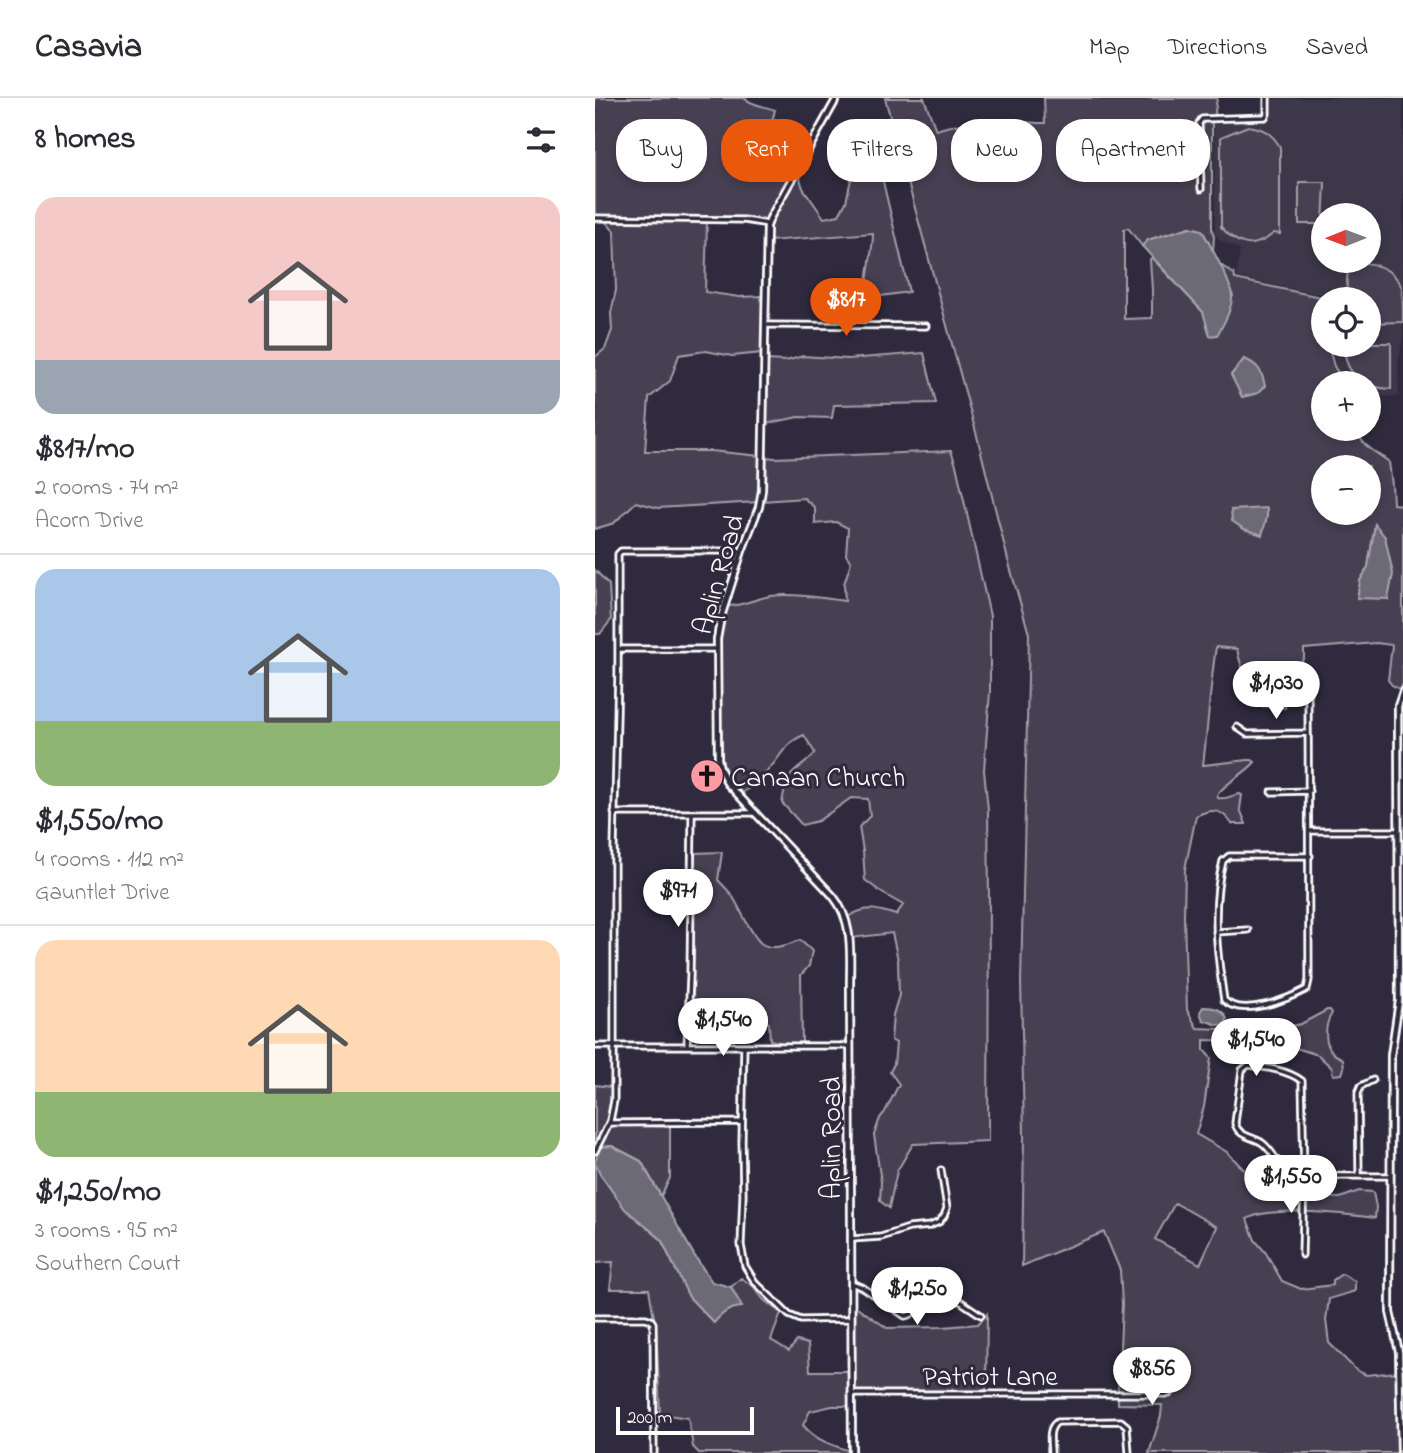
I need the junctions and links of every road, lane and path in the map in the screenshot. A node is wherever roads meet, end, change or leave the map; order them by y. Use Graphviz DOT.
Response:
graph roads {
  1 [pos="837,98"];
  2 [pos="1267,98"];
  3 [pos="1201,189"];
  4 [pos="595,218"];
  5 [pos="768,224"];
  6 [pos="765,325"];
  7 [pos="926,326"];
  8 [pos="742,551"];
  9 [pos="618,649"];
  10 [pos="717,649"];
  11 [pos="1308,688"];
  12 [pos="1403,691"];
  13 [pos="1237,727"];
  14 [pos="1308,733"];
  15 [pos="1309,791"];
  16 [pos="1271,792"];
  17 [pos="614,813"];
  18 [pos="691,813"];
  19 [pos="755,813"];
  20 [pos="1309,831"];
  21 [pos="1399,831"];
  22 [pos="1310,856"];
  23 [pos="1248,930"];
  24 [pos="1216,932"];
  25 [pos="1401,958"];
  26 [pos="595,1046"];
  27 [pos="613,1046"];
  28 [pos="687,1046"];
  29 [pos="744,1046"];
  30 [pos="850,1046"];
  31 [pos="1373,1080"];
  32 [pos="742,1122"];
  33 [pos="610,1123"];
  34 [pos="595,1151"];
  35 [pos="941,1170"];
  36 [pos="1304,1176"];
  37 [pos="1359,1176"];
  38 [pos="1391,1176"];
  39 [pos="851,1239"];
  40 [pos="1303,1255"];
  41 [pos="851,1283"];
  42 [pos="981,1315"];
  43 [pos="595,1318"];
  44 [pos="851,1319"];
  45 [pos="851,1394"];
  46 [pos="1169,1394"];
  47 [pos="654,1453"];
  48 [pos="852,1453"];
  49 [pos="1051,1453"];
  50 [pos="1129,1453"];
  51 [pos="1401,1453"];
  1 -- 5 [label="street, Aplin Road"];
  2 -- 3 [label="street"];
  4 -- 5 [label="street"];
  5 -- 6 [label="street, Aplin Road"];
  6 -- 7 [label="street"];
  6 -- 8 [label="street, Aplin Road"];
  8 -- 9 [label="street"];
  8 -- 10 [label="street, Aplin Road"];
  9 -- 10 [label="street"];
  9 -- 17 [label="street"];
  10 -- 19 [label="street, Aplin Road"];
  11 -- 14 [label="street"];
  12 -- 21 [label="street"];
  13 -- 14 [label="street"];
  14 -- 15 [label="street"];
  15 -- 16 [label="street"];
  15 -- 20 [label="street"];
  17 -- 18 [label="street"];
  17 -- 27 [label="street"];
  18 -- 19 [label="street"];
  18 -- 28 [label="street"];
  19 -- 30 [label="street, Aplin Road"];
  20 -- 21 [label="street"];
  20 -- 22 [label="street"];
  21 -- 25 [label="street"];
  22 -- 24 [label="street"];
  22 -- 24 [label="street"];
  23 -- 24 [label="street"];
  25 -- 38 [label="street"];
  26 -- 27 [label="street"];
  27 -- 28 [label="street"];
  27 -- 33 [label="street"];
  28 -- 29 [label="street"];
  29 -- 30 [label="street"];
  29 -- 32 [label="street"];
  30 -- 39 [label="street, Aplin Road"];
  31 -- 37 [label="street"];
  32 -- 33 [label="street"];
  32 -- 44 [label="street"];
  33 -- 34 [label="street"];
  35 -- 39 [label="street"];
  36 -- 36 [label="street"];
  36 -- 37 [label="street"];
  36 -- 40 [label="street"];
  37 -- 38 [label="street"];
  38 -- 51 [label="street"];
  39 -- 41 [label="street, Aplin Road"];
  41 -- 42 [label="street"];
  41 -- 44 [label="street, Aplin Road"];
  43 -- 47 [label="street"];
  44 -- 45 [label="street, Aplin Road"];
  45 -- 46 [label="street, Patriot Lane"];
  45 -- 48 [label="street, Aplin Road"];
  49 -- 50 [label="street"];
}
